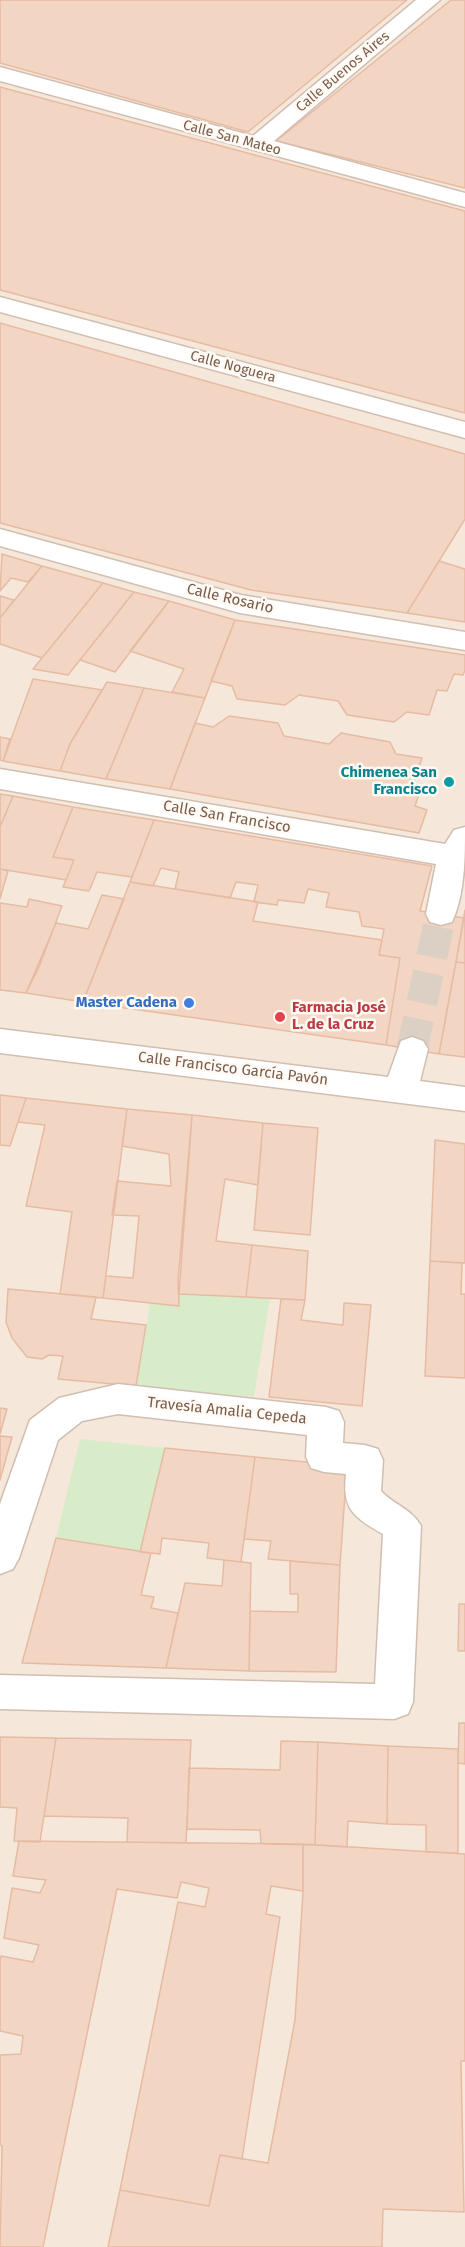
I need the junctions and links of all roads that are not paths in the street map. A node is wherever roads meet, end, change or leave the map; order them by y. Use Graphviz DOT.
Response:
graph roads {
  1 [pos="429,0"];
  2 [pos="0,74"];
  3 [pos="256,145"];
  4 [pos="465,200"];
  5 [pos="0,304"];
  6 [pos="465,430"];
  7 [pos="0,537"];
  8 [pos="465,641"];
  9 [pos="0,779"];
  10 [pos="459,847"];
  11 [pos="441,914"];
  12 [pos="0,1041"];
  13 [pos="412,1049"];
  14 [pos="401,1090"];
  15 [pos="465,1099"];
  16 [pos="0,1558"];
  17 [pos="0,1692"];
  1 -- 3 [label="street, Calle Buenos Aires"];
  2 -- 3 [label="street, Calle San Mateo"];
  3 -- 4 [label="street, Calle San Mateo"];
  5 -- 6 [label="street, Calle Noguera"];
  7 -- 8 [label="street, Calle Rosario"];
  9 -- 10 [label="street, Calle San Francisco"];
  10 -- 11 [label="street"];
  12 -- 14 [label="street, Calle Francisco García Pavón"];
  13 -- 14 [label="street"];
  14 -- 15 [label="street, Calle Francisco García Pavón"];
  16 -- 17 [label="street, Travesía Amalia Cepeda"];
}
